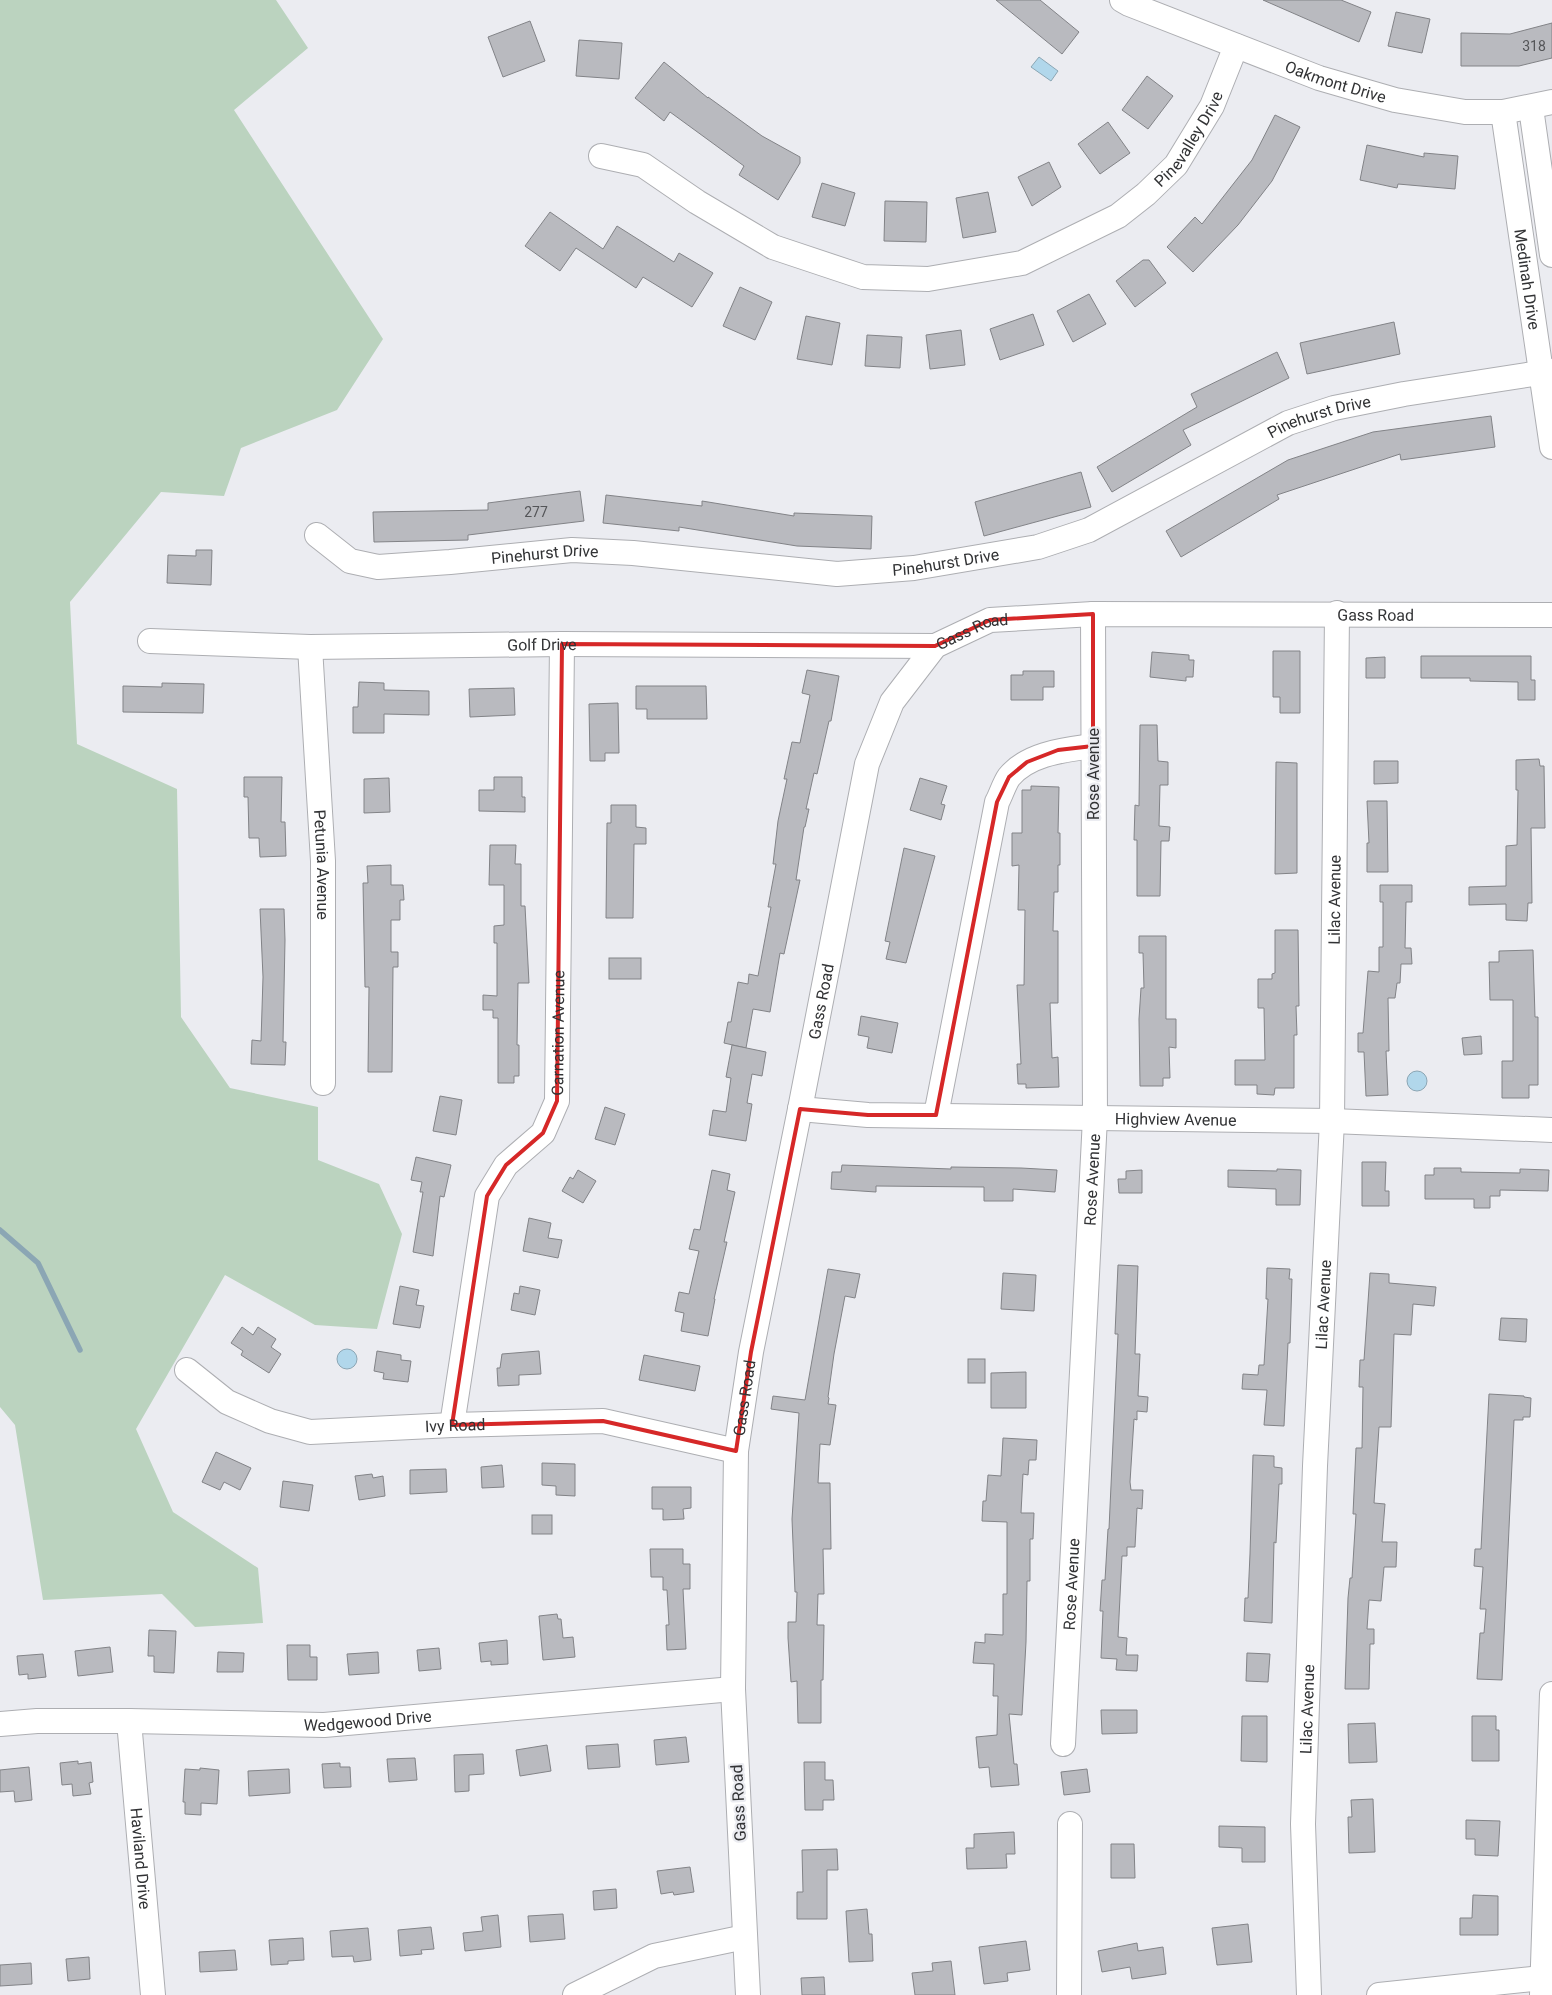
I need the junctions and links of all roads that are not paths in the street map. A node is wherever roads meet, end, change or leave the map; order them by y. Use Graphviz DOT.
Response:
graph roads {
  1 [pos="1125,2"];
  2 [pos="1236,46"];
  3 [pos="1541,105"];
  4 [pos="1503,112"];
  5 [pos="601,156"];
  6 [pos="1552,255"];
  7 [pos="1546,372"];
  8 [pos="1552,447"];
  9 [pos="317,535"];
  10 [pos="1337,613"];
  11 [pos="1092,614"];
  12 [pos="1552,615"];
  13 [pos="150,642"];
  14 [pos="562,644"];
  15 [pos="310,646"];
  16 [pos="935,646"];
  17 [pos="1093,746"];
  18 [pos="323,1083"];
  19 [pos="800,1109"];
  20 [pos="936,1115"];
  21 [pos="1095,1118"];
  22 [pos="1332,1121"];
  23 [pos="1552,1130"];
  24 [pos="188,1370"];
  25 [pos="452,1425"];
  26 [pos="736,1451"];
  27 [pos="733,1689"];
  28 [pos="1552,1694"];
  29 [pos="129,1721"];
  30 [pos="0,1724"];
  31 [pos="1064,1744"];
  32 [pos="1070,1824"];
  33 [pos="745,1937"];
  34 [pos="1542,1986"];
  35 [pos="153,1995"];
  36 [pos="575,1995"];
  37 [pos="748,1995"];
  38 [pos="1069,1995"];
  39 [pos="1309,1995"];
  40 [pos="1379,1995"];
  1 -- 2 [label="street, Oakmont Drive"];
  2 -- 4 [label="street, Oakmont Drive"];
  2 -- 5 [label="street, Pinevalley Drive"];
  3 -- 4 [label="street, Oakmont Drive"];
  3 -- 6 [label="street, Medinah Drive"];
  4 -- 7 [label="street, Medinah Drive"];
  7 -- 8 [label="street, Medinah Drive"];
  7 -- 9 [label="street, Pinehurst Drive"];
  10 -- 11 [label="street, Gass Road"];
  10 -- 12 [label="street, Gass Road"];
  10 -- 22 [label="street, Lilac Avenue"];
  11 -- 16 [label="street, Gass Road"];
  11 -- 17 [label="street, Rose Avenue"];
  13 -- 15 [label="street, Golf Drive"];
  14 -- 15 [label="street, Golf Drive"];
  14 -- 16 [label="street, Golf Drive"];
  14 -- 25 [label="street, Carnation Avenue"];
  15 -- 18 [label="street, Petunia Avenue"];
  16 -- 19 [label="street, Gass Road"];
  17 -- 20 [label="street"];
  17 -- 21 [label="street, Rose Avenue"];
  19 -- 20 [label="street, Highview Avenue"];
  19 -- 26 [label="street, Gass Road"];
  20 -- 21 [label="street, Highview Avenue"];
  21 -- 22 [label="street, Highview Avenue"];
  21 -- 31 [label="street, Rose Avenue"];
  22 -- 23 [label="street, Highview Avenue"];
  22 -- 39 [label="street, Lilac Avenue"];
  24 -- 25 [label="street, Ivy Road"];
  25 -- 26 [label="street, Ivy Road"];
  26 -- 27 [label="street, Gass Road"];
  27 -- 29 [label="street, Wedgewood Drive"];
  27 -- 33 [label="street, Gass Road"];
  28 -- 34 [label="street"];
  29 -- 30 [label="street, Wedgewood Drive"];
  29 -- 35 [label="street, Haviland Drive"];
  32 -- 38 [label="street"];
  33 -- 36 [label="street"];
  33 -- 37 [label="street, Gass Road"];
  34 -- 40 [label="street"];
}
